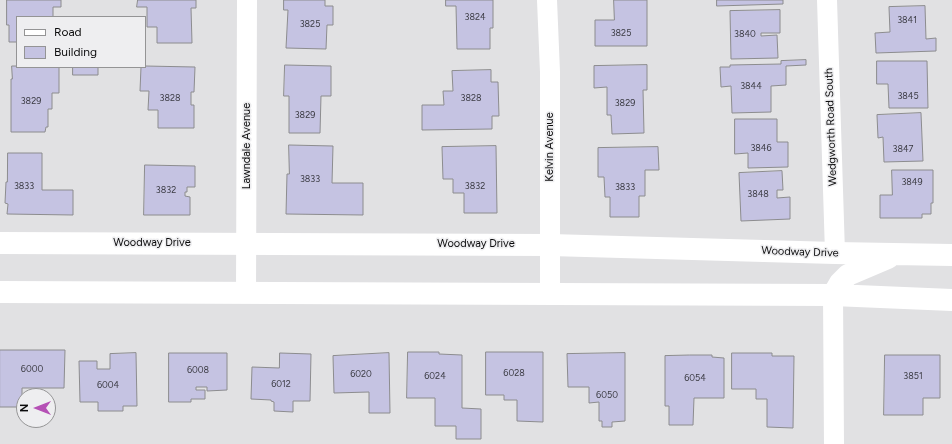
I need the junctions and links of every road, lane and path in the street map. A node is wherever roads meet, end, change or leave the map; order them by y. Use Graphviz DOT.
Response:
graph roads {
  1 [pos="247,0"];
  2 [pos="547,0"];
  3 [pos="827,0"];
  4 [pos="0,243"];
  5 [pos="247,244"];
  6 [pos="550,245"];
  7 [pos="835,254"];
  8 [pos="898,255"];
  9 [pos="952,256"];
  10 [pos="0,292"];
  11 [pos="246,293"];
  12 [pos="550,294"];
  13 [pos="795,295"];
  14 [pos="833,295"];
  15 [pos="952,300"];
  16 [pos="834,444"];
  1 -- 5 [label="street, Lawndale Avenue"];
  2 -- 6 [label="street, Kelvin Avenue"];
  3 -- 7 [label="street, Wedgworth Road South"];
  4 -- 5 [label="street, Woodway Drive"];
  5 -- 6 [label="street, Woodway Drive"];
  5 -- 11 [label="street, Lawndale Avenue"];
  6 -- 7 [label="street, Woodway Drive"];
  6 -- 12 [label="street, Kelvin Avenue"];
  7 -- 8 [label="street, Woodway Drive"];
  7 -- 13 [label="street"];
  8 -- 9 [label="street, Woodway Drive"];
  8 -- 14 [label="street"];
  10 -- 11 [label="street"];
  11 -- 12 [label="street"];
  12 -- 13 [label="street"];
  13 -- 14 [label="street"];
  14 -- 15 [label="street"];
  14 -- 16 [label="street"];
}
